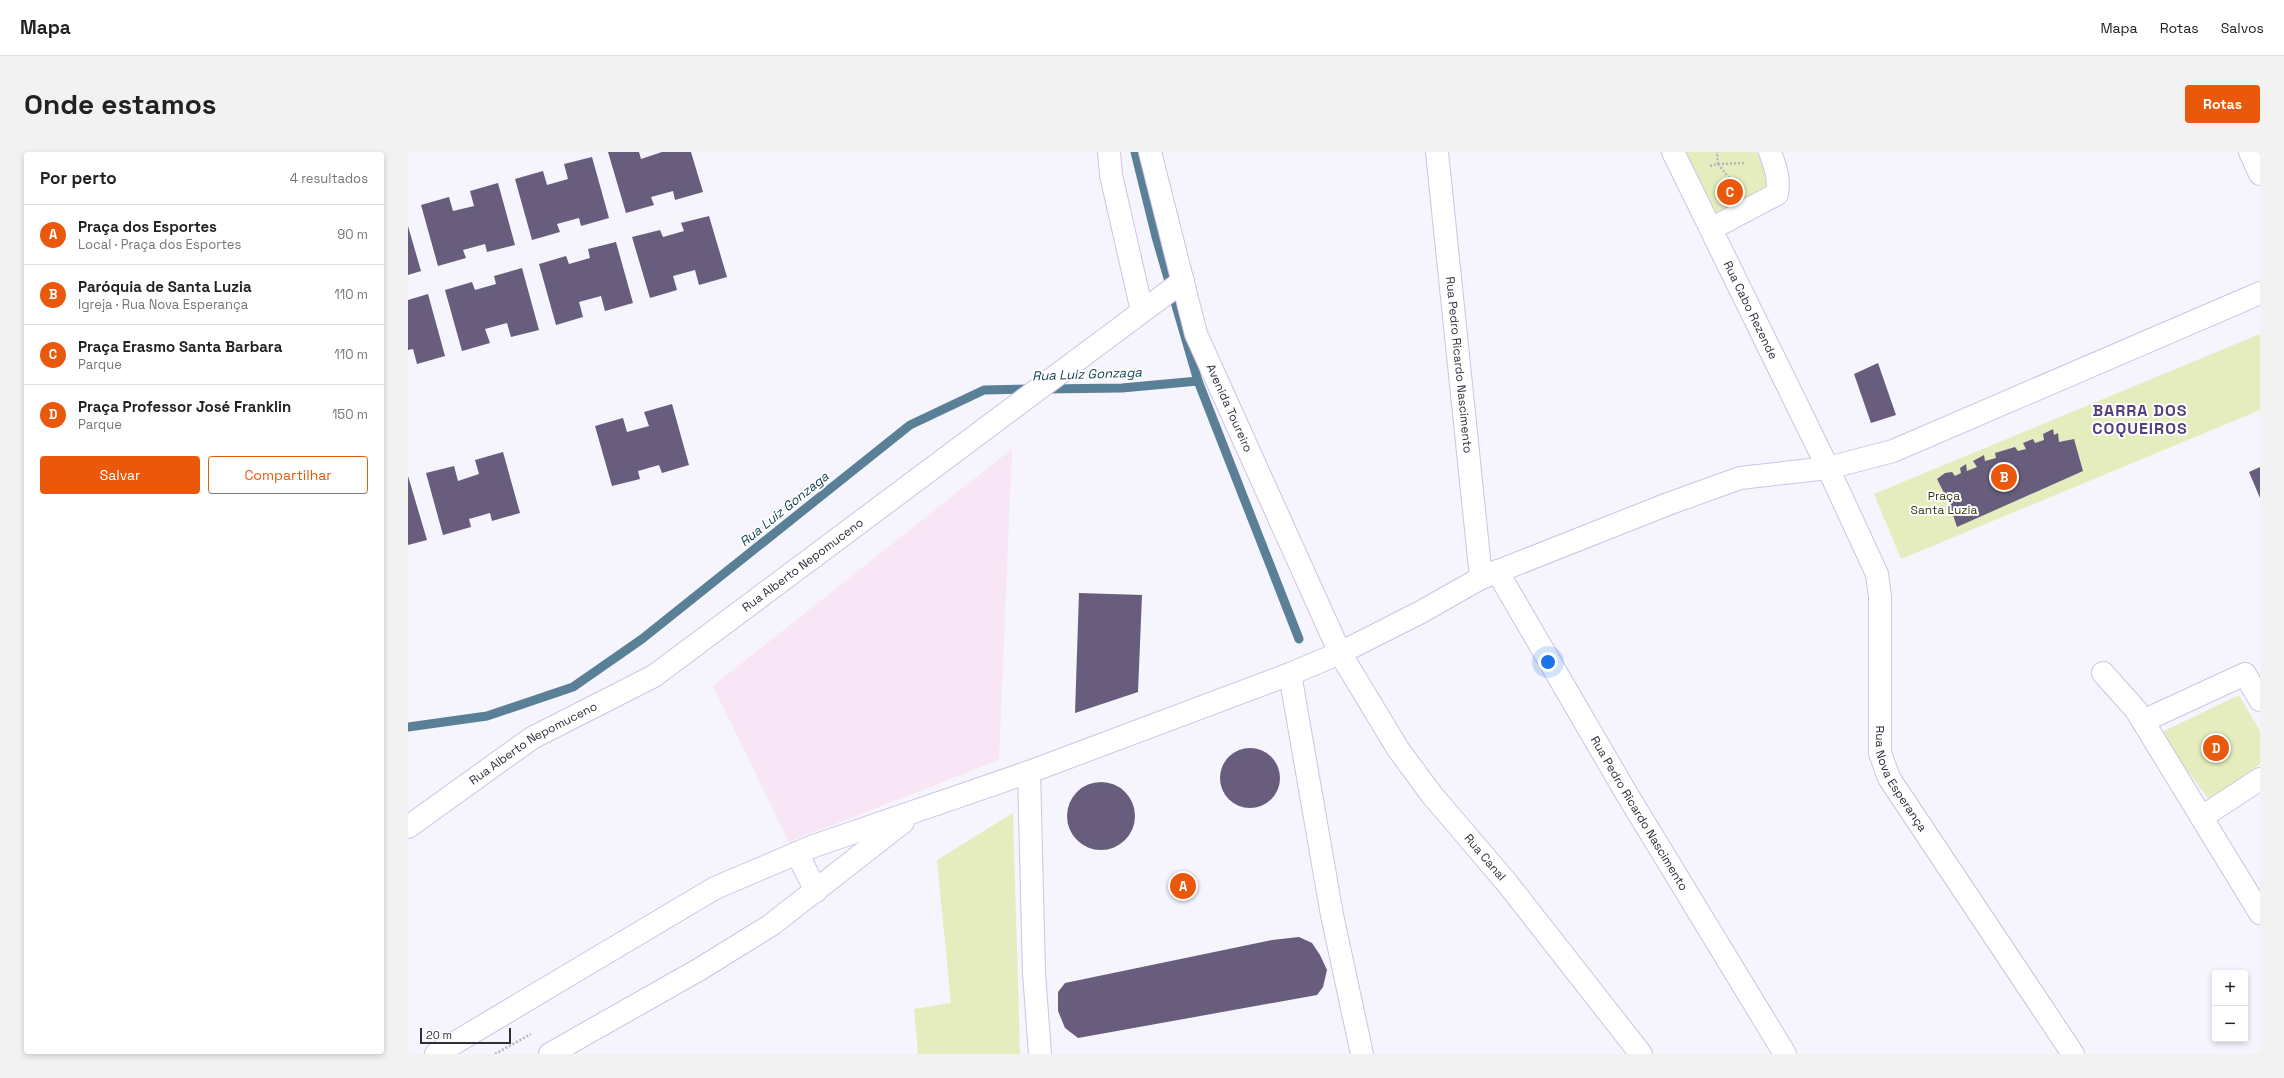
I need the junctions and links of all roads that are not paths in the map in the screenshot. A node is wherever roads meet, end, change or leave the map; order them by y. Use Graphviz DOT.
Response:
graph roads {
  1 [pos="1109,152"];
  2 [pos="1150,152"];
  3 [pos="1437,152"];
  4 [pos="1673,152"];
  5 [pos="1770,152"];
  6 [pos="2250,152"];
  7 [pos="2260,174"];
  8 [pos="1711,229"];
  9 [pos="1183,281"];
  10 [pos="2260,293"];
  11 [pos="1142,311"];
  12 [pos="1828,468"];
  13 [pos="1489,575"];
  14 [pos="1340,654"];
  15 [pos="2252,671"];
  16 [pos="2103,673"];
  17 [pos="1290,674"];
  18 [pos="2260,700"];
  19 [pos="2143,721"];
  20 [pos="1029,772"];
  21 [pos="2260,779"];
  22 [pos="915,812"];
  23 [pos="2202,817"];
  24 [pos="408,827"];
  25 [pos="797,853"];
  26 [pos="816,892"];
  27 [pos="2260,914"];
  28 [pos="436,1054"];
  29 [pos="550,1054"];
  30 [pos="1040,1054"];
  31 [pos="1362,1054"];
  32 [pos="1641,1054"];
  33 [pos="1784,1054"];
  34 [pos="2073,1054"];
  1 -- 11 [label="street"];
  2 -- 9 [label="street, Avenida Toureiro"];
  3 -- 13 [label="street, Rua Pedro Ricardo Nascimento"];
  4 -- 8 [label="street, Rua Cabo Rezende"];
  5 -- 8 [label="street"];
  6 -- 7 [label="street"];
  8 -- 12 [label="street, Rua Cabo Rezende"];
  9 -- 11 [label="street, Rua Alberto Nepomuceno"];
  9 -- 14 [label="street, Avenida Toureiro"];
  10 -- 12 [label="street"];
  11 -- 24 [label="street, Rua Alberto Nepomuceno"];
  12 -- 13 [label="street"];
  12 -- 34 [label="street, Rua Nova Esperança"];
  13 -- 14 [label="street"];
  13 -- 33 [label="street, Rua Pedro Ricardo Nascimento"];
  14 -- 17 [label="street"];
  14 -- 32 [label="street, Rua Canal"];
  15 -- 18 [label="street"];
  15 -- 19 [label="street"];
  16 -- 19 [label="street"];
  17 -- 20 [label="street"];
  17 -- 31 [label="street"];
  19 -- 23 [label="street"];
  20 -- 22 [label="street"];
  20 -- 30 [label="street"];
  21 -- 23 [label="street"];
  22 -- 25 [label="street"];
  22 -- 26 [label="street"];
  23 -- 27 [label="street"];
  25 -- 26 [label="street"];
  25 -- 28 [label="street"];
  26 -- 29 [label="street"];
}
